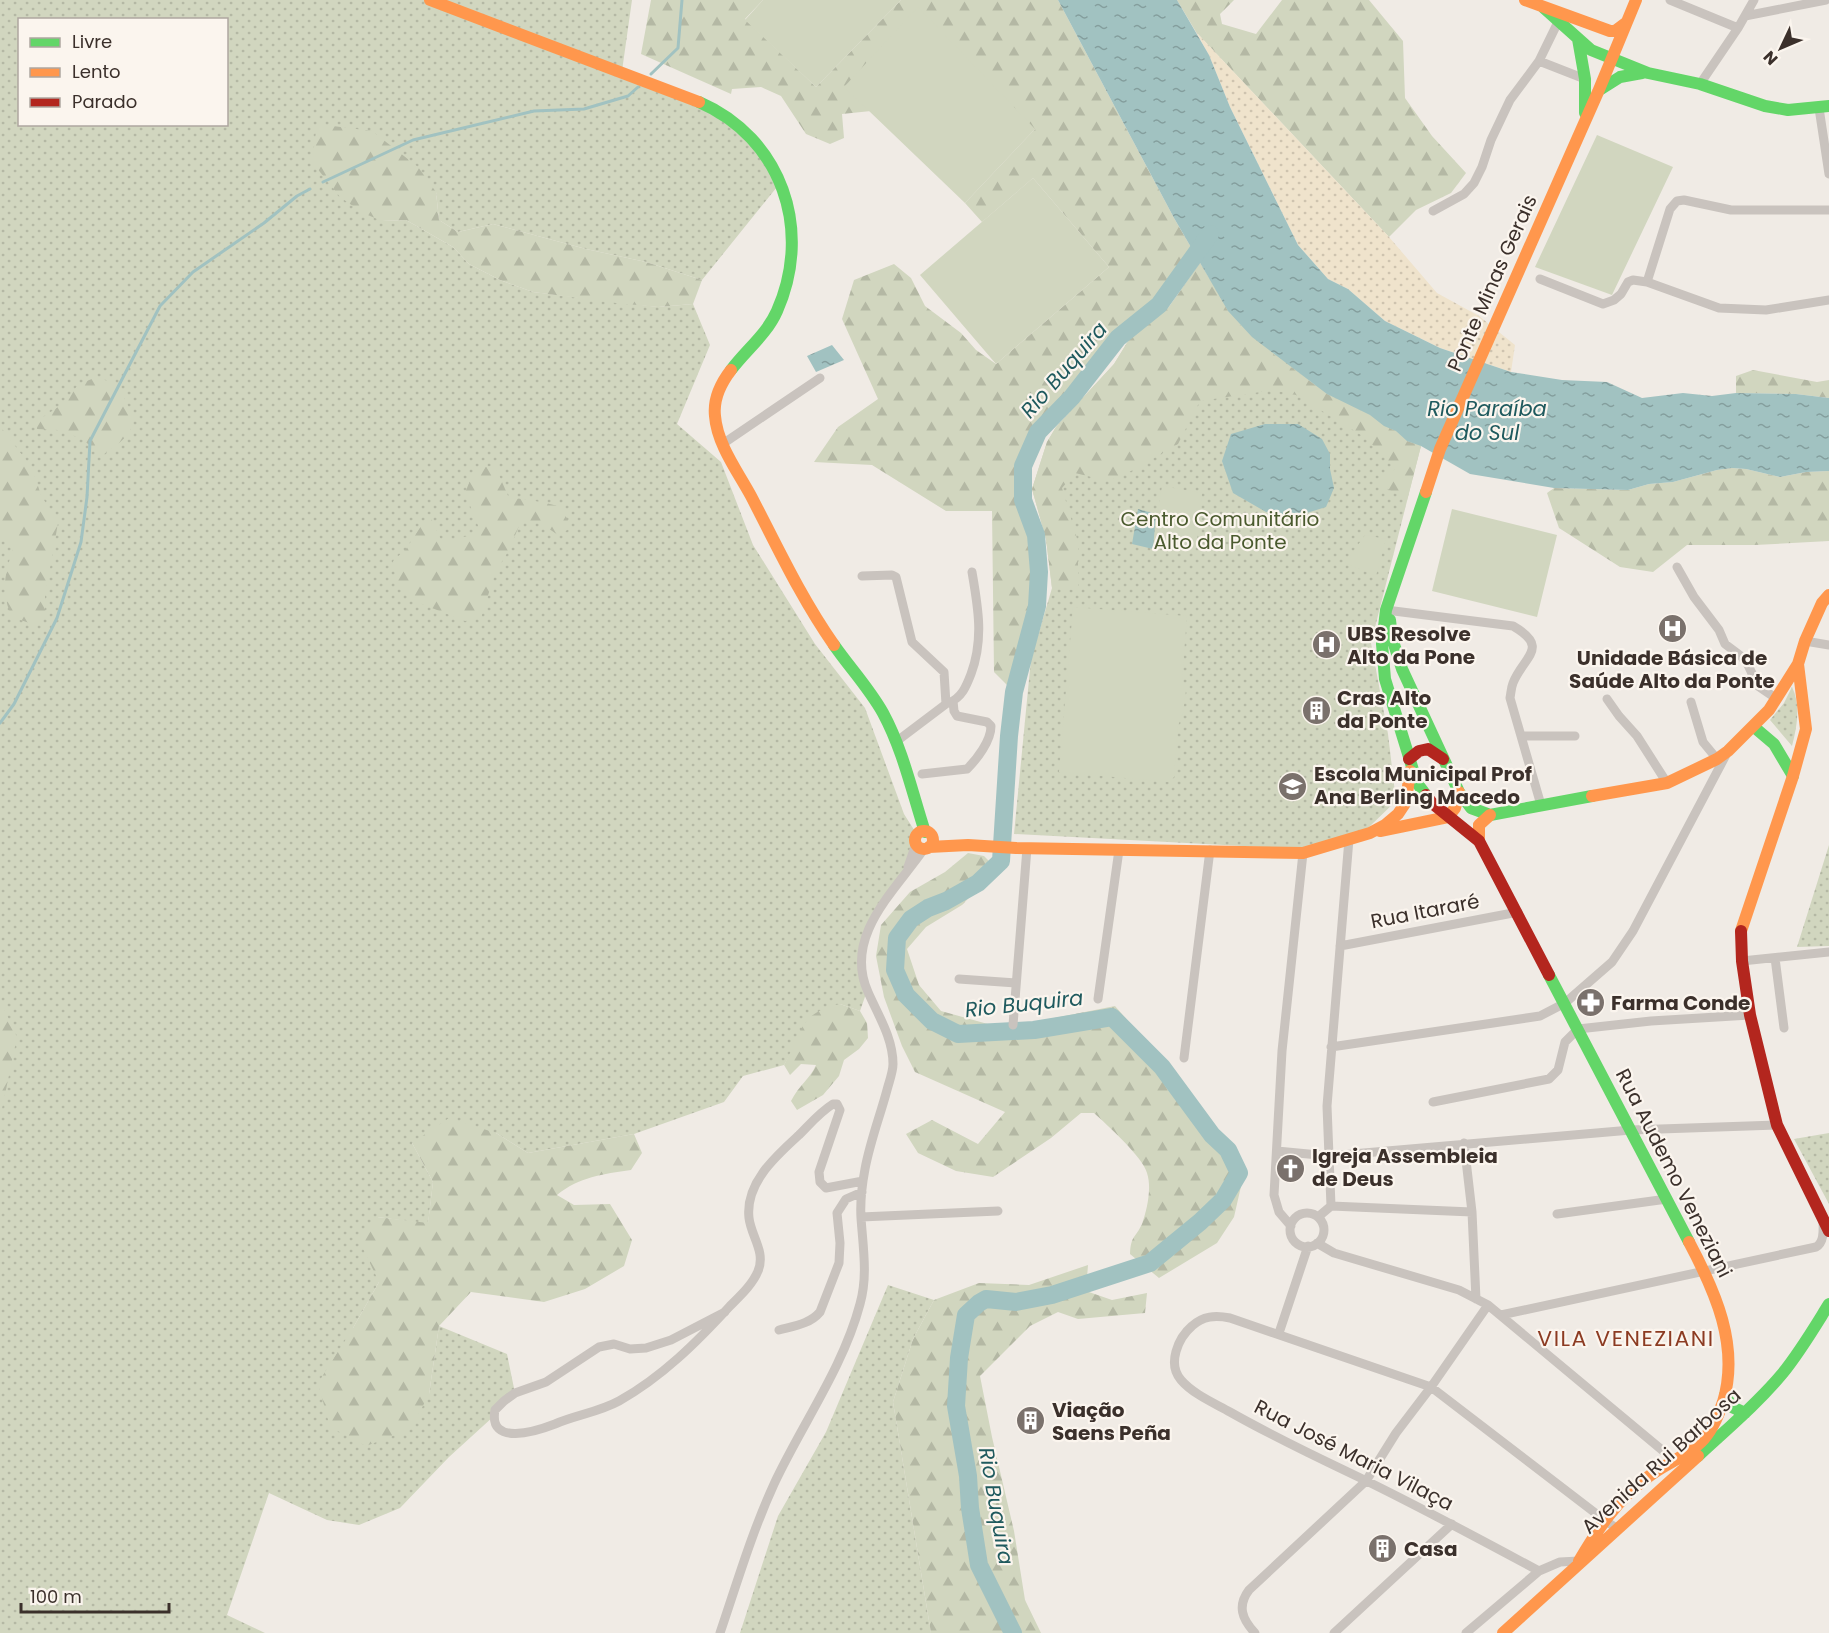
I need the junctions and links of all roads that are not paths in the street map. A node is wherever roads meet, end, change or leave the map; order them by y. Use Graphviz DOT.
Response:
graph roads {
  1 [pos="430,0"];
  2 [pos="1525,0"];
  3 [pos="1636,0"];
  4 [pos="1670,0"];
  5 [pos="1754,0"];
  6 [pos="1826,0"];
  7 [pos="1544,8"];
  8 [pos="1745,16"];
  9 [pos="1628,21"];
  10 [pos="1558,22"];
  11 [pos="1738,28"];
  12 [pos="1578,39"];
  13 [pos="1611,58"];
  14 [pos="1539,61"];
  15 [pos="1648,73"];
  16 [pos="1585,79"];
  17 [pos="1700,84"];
  18 [pos="1598,92"];
  19 [pos="1824,107"];
  20 [pos="1584,120"];
  21 [pos="1829,174"];
  22 [pos="1829,210"];
  23 [pos="1433,211"];
  24 [pos="1540,279"];
  25 [pos="1647,282"];
  26 [pos="1829,300"];
  27 [pos="820,378"];
  28 [pos="724,443"];
  29 [pos="1424,493"];
  30 [pos="1677,567"];
  31 [pos="972,572"];
  32 [pos="862,576"];
  33 [pos="1829,594"];
  34 [pos="1388,608"];
  35 [pos="1805,641"];
  36 [pos="1829,645"];
  37 [pos="1798,664"];
  38 [pos="1607,699"];
  39 [pos="1777,699"];
  40 [pos="1691,702"];
  41 [pos="950,703"];
  42 [pos="1754,727"];
  43 [pos="1521,736"];
  44 [pos="1575,736"];
  45 [pos="897,741"];
  46 [pos="1728,751"];
  47 [pos="1717,759"];
  48 [pos="1444,760"];
  49 [pos="1410,763"];
  50 [pos="922,774"];
  51 [pos="1793,776"];
  52 [pos="1667,783"];
  53 [pos="1459,792"];
  54 [pos="1541,805"];
  55 [pos="1490,815"];
  56 [pos="1448,817"];
  57 [pos="1370,833"];
  58 [pos="1348,839"];
  59 [pos="924,841"];
  60 [pos="1479,841"];
  61 [pos="1021,848"];
  62 [pos="1119,850"];
  63 [pos="1210,850"];
  64 [pos="1303,853"];
  65 [pos="1518,912"];
  66 [pos="1340,946"];
  67 [pos="1829,952"];
  68 [pos="1775,958"];
  69 [pos="1742,961"];
  70 [pos="959,978"];
  71 [pos="1016,983"];
  72 [pos="1098,999"];
  73 [pos="1565,1004"];
  74 [pos="1750,1015"];
  75 [pos="1013,1025"];
  76 [pos="1784,1028"];
  77 [pos="1578,1029"];
  78 [pos="1331,1047"];
  79 [pos="1184,1058"];
  80 [pos="1433,1102"];
  81 [pos="1776,1125"];
  82 [pos="1631,1130"];
  83 [pos="1464,1143"];
  84 [pos="1277,1151"];
  85 [pos="1329,1155"];
  86 [pos="863,1181"];
  87 [pos="862,1192"];
  88 [pos="1667,1198"];
  89 [pos="1331,1206"];
  90 [pos="998,1211"];
  91 [pos="1472,1212"];
  92 [pos="1557,1214"];
  93 [pos="1318,1216"];
  94 [pos="1823,1216"];
  95 [pos="861,1217"];
  96 [pos="1291,1226"];
  97 [pos="1829,1231"];
  98 [pos="1312,1245"];
  99 [pos="1704,1270"];
  100 [pos="1476,1299"];
  101 [pos="1829,1304"];
  102 [pos="1488,1305"];
  103 [pos="725,1312"];
  104 [pos="1501,1315"];
  105 [pos="779,1330"];
  106 [pos="1280,1333"];
  107 [pos="1431,1387"];
  108 [pos="1725,1395"];
  109 [pos="1745,1413"];
  110 [pos="1674,1460"];
  111 [pos="1366,1481"];
  112 [pos="1605,1520"];
  113 [pos="1452,1524"];
  114 [pos="1621,1527"];
  115 [pos="1579,1562"];
  116 [pos="1539,1571"];
  117 [pos="720,1633"];
  118 [pos="1255,1633"];
  119 [pos="1334,1633"];
  120 [pos="1466,1633"];
  121 [pos="1503,1633"];
  1 -- 28 [label="main road"];
  2 -- 7 [label="main road"];
  3 -- 9 [label="main road, Ponte Minas Gerais"];
  4 -- 11 [label="street"];
  5 -- 8 [label="street"];
  6 -- 8 [label="street"];
  7 -- 9 [label="main road"];
  7 -- 10 [label="main road"];
  8 -- 11 [label="street"];
  9 -- 13 [label="main road, Ponte Minas Gerais"];
  10 -- 12 [label="main road"];
  10 -- 14 [label="street"];
  11 -- 17 [label="street"];
  12 -- 13 [label="main road"];
  12 -- 16 [label="main road"];
  13 -- 15 [label="main road"];
  13 -- 18 [label="main road, Ponte Minas Gerais"];
  14 -- 16 [label="street"];
  14 -- 23 [label="street"];
  15 -- 17 [label="main road"];
  15 -- 18 [label="main road"];
  16 -- 20 [label="main road"];
  17 -- 19 [label="main road"];
  18 -- 20 [label="main road, Ponte Minas Gerais"];
  19 -- 21 [label="street"];
  20 -- 29 [label="main road, Ponte Minas Gerais"];
  22 -- 25 [label="street"];
  24 -- 25 [label="street"];
  25 -- 26 [label="street"];
  27 -- 28 [label="street"];
  28 -- 45 [label="main road"];
  29 -- 34 [label="main road, Rua Audemo Veneziani"];
  30 -- 39 [label="street"];
  31 -- 41 [label="street"];
  32 -- 41 [label="street"];
  33 -- 35 [label="main road"];
  34 -- 43 [label="street"];
  34 -- 48 [label="main road, Rua Audemo Veneziani"];
  34 -- 49 [label="main road, Rua Audemo Veneziani"];
  35 -- 36 [label="street"];
  35 -- 37 [label="main road"];
  37 -- 39 [label="main road"];
  37 -- 51 [label="main road"];
  38 -- 52 [label="street"];
  39 -- 42 [label="main road"];
  40 -- 47 [label="street"];
  41 -- 45 [label="street"];
  41 -- 50 [label="street"];
  42 -- 46 [label="main road"];
  42 -- 51 [label="main road"];
  43 -- 44 [label="street"];
  43 -- 54 [label="street"];
  45 -- 59 [label="main road"];
  46 -- 47 [label="main road"];
  46 -- 73 [label="street"];
  47 -- 52 [label="main road"];
  48 -- 49 [label="main road"];
  48 -- 53 [label="main road, Rua Audemo Veneziani"];
  49 -- 56 [label="main road, Rua Audemo Veneziani"];
  49 -- 57 [label="main road"];
  51 -- 69 [label="main road"];
  52 -- 54 [label="main road"];
  53 -- 55 [label="main road, Rua Audemo Veneziani"];
  53 -- 56 [label="main road"];
  54 -- 55 [label="main road"];
  55 -- 60 [label="main road"];
  56 -- 57 [label="main road"];
  56 -- 60 [label="main road, Rua Audemo Veneziani"];
  57 -- 58 [label="main road"];
  58 -- 64 [label="main road"];
  58 -- 66 [label="street"];
  59 -- 61 [label="main road"];
  59 -- 86 [label="street"];
  60 -- 65 [label="main road, Rua Audemo Veneziani"];
  61 -- 62 [label="main road"];
  61 -- 71 [label="street"];
  62 -- 63 [label="main road"];
  62 -- 72 [label="street"];
  63 -- 64 [label="main road"];
  63 -- 79 [label="street"];
  64 -- 84 [label="street"];
  65 -- 66 [label="street, Rua Itararé"];
  65 -- 73 [label="main road, Rua Audemo Veneziani"];
  66 -- 78 [label="street"];
  67 -- 68 [label="street"];
  68 -- 69 [label="street"];
  68 -- 76 [label="street"];
  69 -- 74 [label="main road"];
  70 -- 71 [label="street"];
  71 -- 75 [label="street"];
  73 -- 77 [label="main road, Rua Audemo Veneziani"];
  73 -- 78 [label="street"];
  74 -- 77 [label="street"];
  74 -- 81 [label="main road"];
  77 -- 80 [label="street"];
  77 -- 82 [label="main road, Rua Audemo Veneziani"];
  78 -- 85 [label="street"];
  81 -- 82 [label="street"];
  81 -- 94 [label="main road"];
  82 -- 83 [label="street"];
  82 -- 88 [label="main road, Rua Audemo Veneziani"];
  83 -- 85 [label="street"];
  83 -- 91 [label="street"];
  84 -- 85 [label="street"];
  84 -- 96 [label="street"];
  85 -- 89 [label="street"];
  86 -- 87 [label="street"];
  86 -- 103 [label="street"];
  87 -- 95 [label="street"];
  87 -- 105 [label="street"];
  88 -- 92 [label="street"];
  88 -- 99 [label="main road, Rua Audemo Veneziani"];
  89 -- 91 [label="street"];
  89 -- 93 [label="street"];
  90 -- 95 [label="street"];
  91 -- 100 [label="street"];
  93 -- 96 [label="street"];
  93 -- 98 [label="street"];
  94 -- 97 [label="main road"];
  94 -- 99 [label="street"];
  95 -- 117 [label="street"];
  96 -- 98 [label="street"];
  98 -- 100 [label="street"];
  98 -- 106 [label="street"];
  99 -- 104 [label="street"];
  99 -- 108 [label="main road, Rua Audemo Veneziani"];
  100 -- 102 [label="street"];
  101 -- 109 [label="main road, Avenida Rui Barbosa"];
  102 -- 104 [label="street"];
  102 -- 107 [label="street"];
  103 -- 103 [label="street"];
  104 -- 110 [label="street"];
  106 -- 107 [label="street"];
  106 -- 111 [label="street, Rua José Maria Vilaça"];
  107 -- 111 [label="street"];
  107 -- 112 [label="street"];
  108 -- 109 [label="main road"];
  108 -- 110 [label="main road, Rua Audemo Veneziani"];
  109 -- 114 [label="main road, Avenida Rui Barbosa"];
  110 -- 112 [label="main road, Rua Audemo Veneziani"];
  111 -- 113 [label="street, Rua José Maria Vilaça"];
  111 -- 118 [label="street"];
  112 -- 114 [label="street"];
  112 -- 115 [label="main road, Rua Audemo Veneziani"];
  113 -- 116 [label="street, Rua José Maria Vilaça"];
  113 -- 119 [label="street"];
  114 -- 115 [label="main road, Avenida Rui Barbosa"];
  115 -- 116 [label="street"];
  115 -- 121 [label="main road, Avenida Rui Barbosa"];
  116 -- 120 [label="street"];
}
